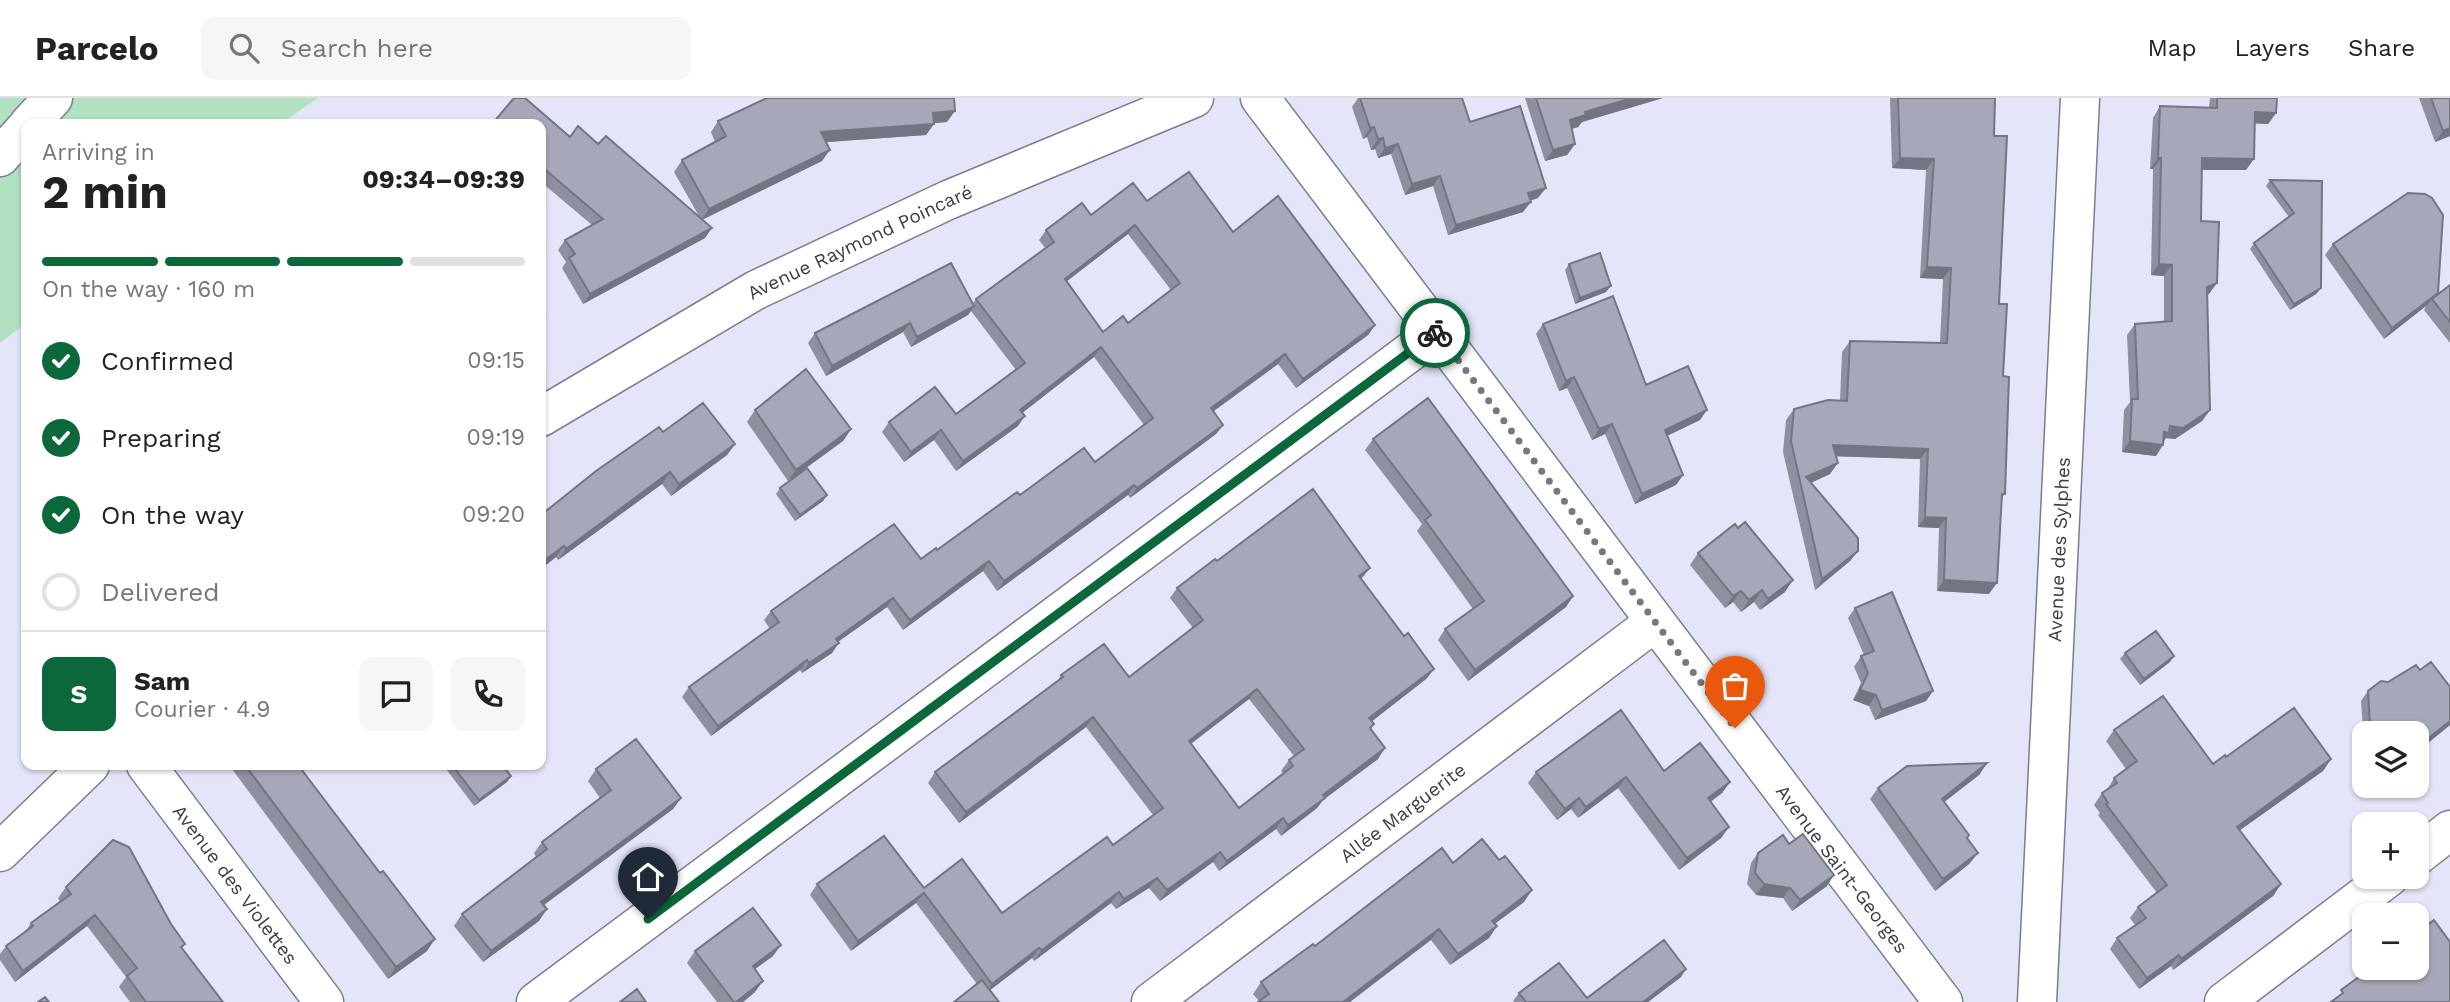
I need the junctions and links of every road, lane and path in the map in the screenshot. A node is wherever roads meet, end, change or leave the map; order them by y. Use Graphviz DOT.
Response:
graph roads {
  1 [pos="53,98"];
  2 [pos="1194,98"];
  3 [pos="1260,98"];
  4 [pos="2080,98"];
  5 [pos="34,119"];
  6 [pos="21,134"];
  7 [pos="0,157"];
  8 [pos="1437,332"];
  9 [pos="546,414"];
  10 [pos="1655,622"];
  11 [pos="85,770"];
  12 [pos="150,770"];
  13 [pos="2450,831"];
  14 [pos="2429,847"];
  15 [pos="0,852"];
  16 [pos="2373,889"];
  17 [pos="324,1002"];
  18 [pos="536,1002"];
  19 [pos="1151,1002"];
  20 [pos="1943,1002"];
  21 [pos="2036,1002"];
  22 [pos="2224,1002"];
  1 -- 5 [label="main road"];
  2 -- 9 [label="main road, Avenue Raymond Poincaré"];
  3 -- 8 [label="main road, Avenue Saint-Georges"];
  4 -- 21 [label="main road, Avenue des Sylphes"];
  6 -- 7 [label="main road"];
  8 -- 10 [label="main road, Avenue Saint-Georges"];
  8 -- 18 [label="main road"];
  10 -- 19 [label="main road, Allée Marguerite"];
  10 -- 20 [label="main road, Avenue Saint-Georges"];
  11 -- 15 [label="main road"];
  12 -- 17 [label="main road, Avenue des Violettes"];
  13 -- 14 [label="main road"];
  16 -- 22 [label="main road"];
}
